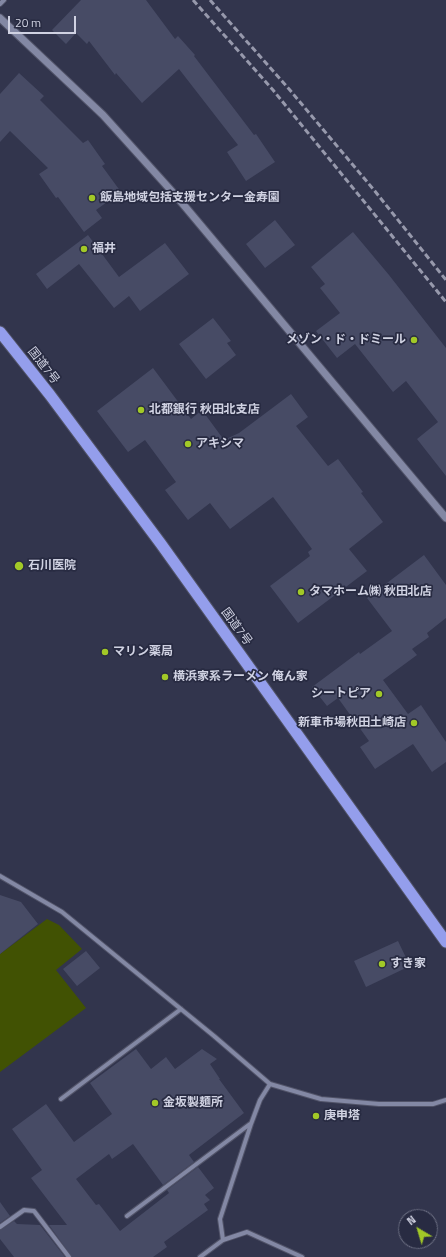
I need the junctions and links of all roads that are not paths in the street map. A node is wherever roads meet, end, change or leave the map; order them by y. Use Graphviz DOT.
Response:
graph roads {
  1 [pos="4,0"];
  2 [pos="0,4"];
  3 [pos="0,18"];
  4 [pos="0,332"];
  5 [pos="446,518"];
  6 [pos="0,876"];
  7 [pos="446,942"];
  8 [pos="181,1009"];
  9 [pos="270,1084"];
  10 [pos="61,1099"];
  11 [pos="446,1100"];
  12 [pos="251,1124"];
  13 [pos="127,1216"];
  14 [pos="0,1227"];
  15 [pos="223,1240"];
  16 [pos="69,1257"];
  17 [pos="200,1257"];
  18 [pos="302,1257"];
  1 -- 2 [label="street"];
  3 -- 5 [label="street"];
  4 -- 7 [label="highway, 国道7号"];
  6 -- 8 [label="street"];
  8 -- 9 [label="street"];
  8 -- 10 [label="street"];
  9 -- 11 [label="street"];
  9 -- 12 [label="street"];
  12 -- 13 [label="street"];
  12 -- 15 [label="street"];
  14 -- 16 [label="street"];
  15 -- 17 [label="street"];
  15 -- 18 [label="street"];
}
